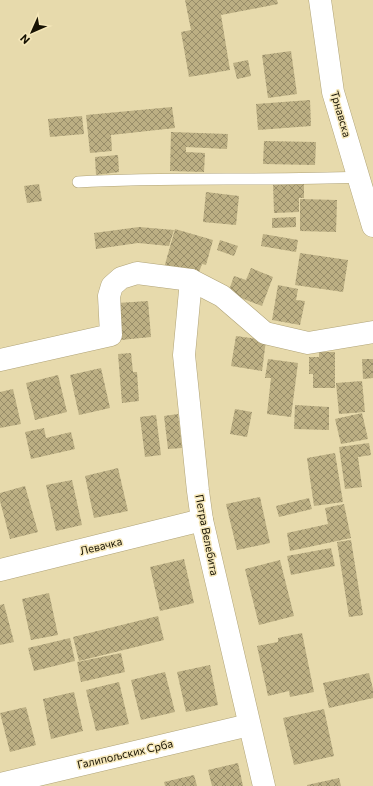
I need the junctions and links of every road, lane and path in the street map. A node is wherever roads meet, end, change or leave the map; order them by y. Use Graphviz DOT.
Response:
graph roads {
  1 [pos="320,0"];
  2 [pos="359,177"];
  3 [pos="78,182"];
  4 [pos="373,226"];
  5 [pos="191,280"];
  6 [pos="373,332"];
  7 [pos="0,360"];
  8 [pos="202,520"];
  9 [pos="0,570"];
  10 [pos="249,725"];
  11 [pos="0,784"];
  12 [pos="264,786"];
  1 -- 2 [label="street, Трнавска"];
  2 -- 3 [label="lane"];
  2 -- 4 [label="street, Трнавска"];
  5 -- 6 [label="street"];
  5 -- 7 [label="street"];
  5 -- 8 [label="street, Петра Велебита"];
  8 -- 9 [label="street, Левачка"];
  8 -- 10 [label="street, Петра Велебита"];
  10 -- 11 [label="street, Галипољских Срба"];
  10 -- 12 [label="street, Петра Велебита"];
}
